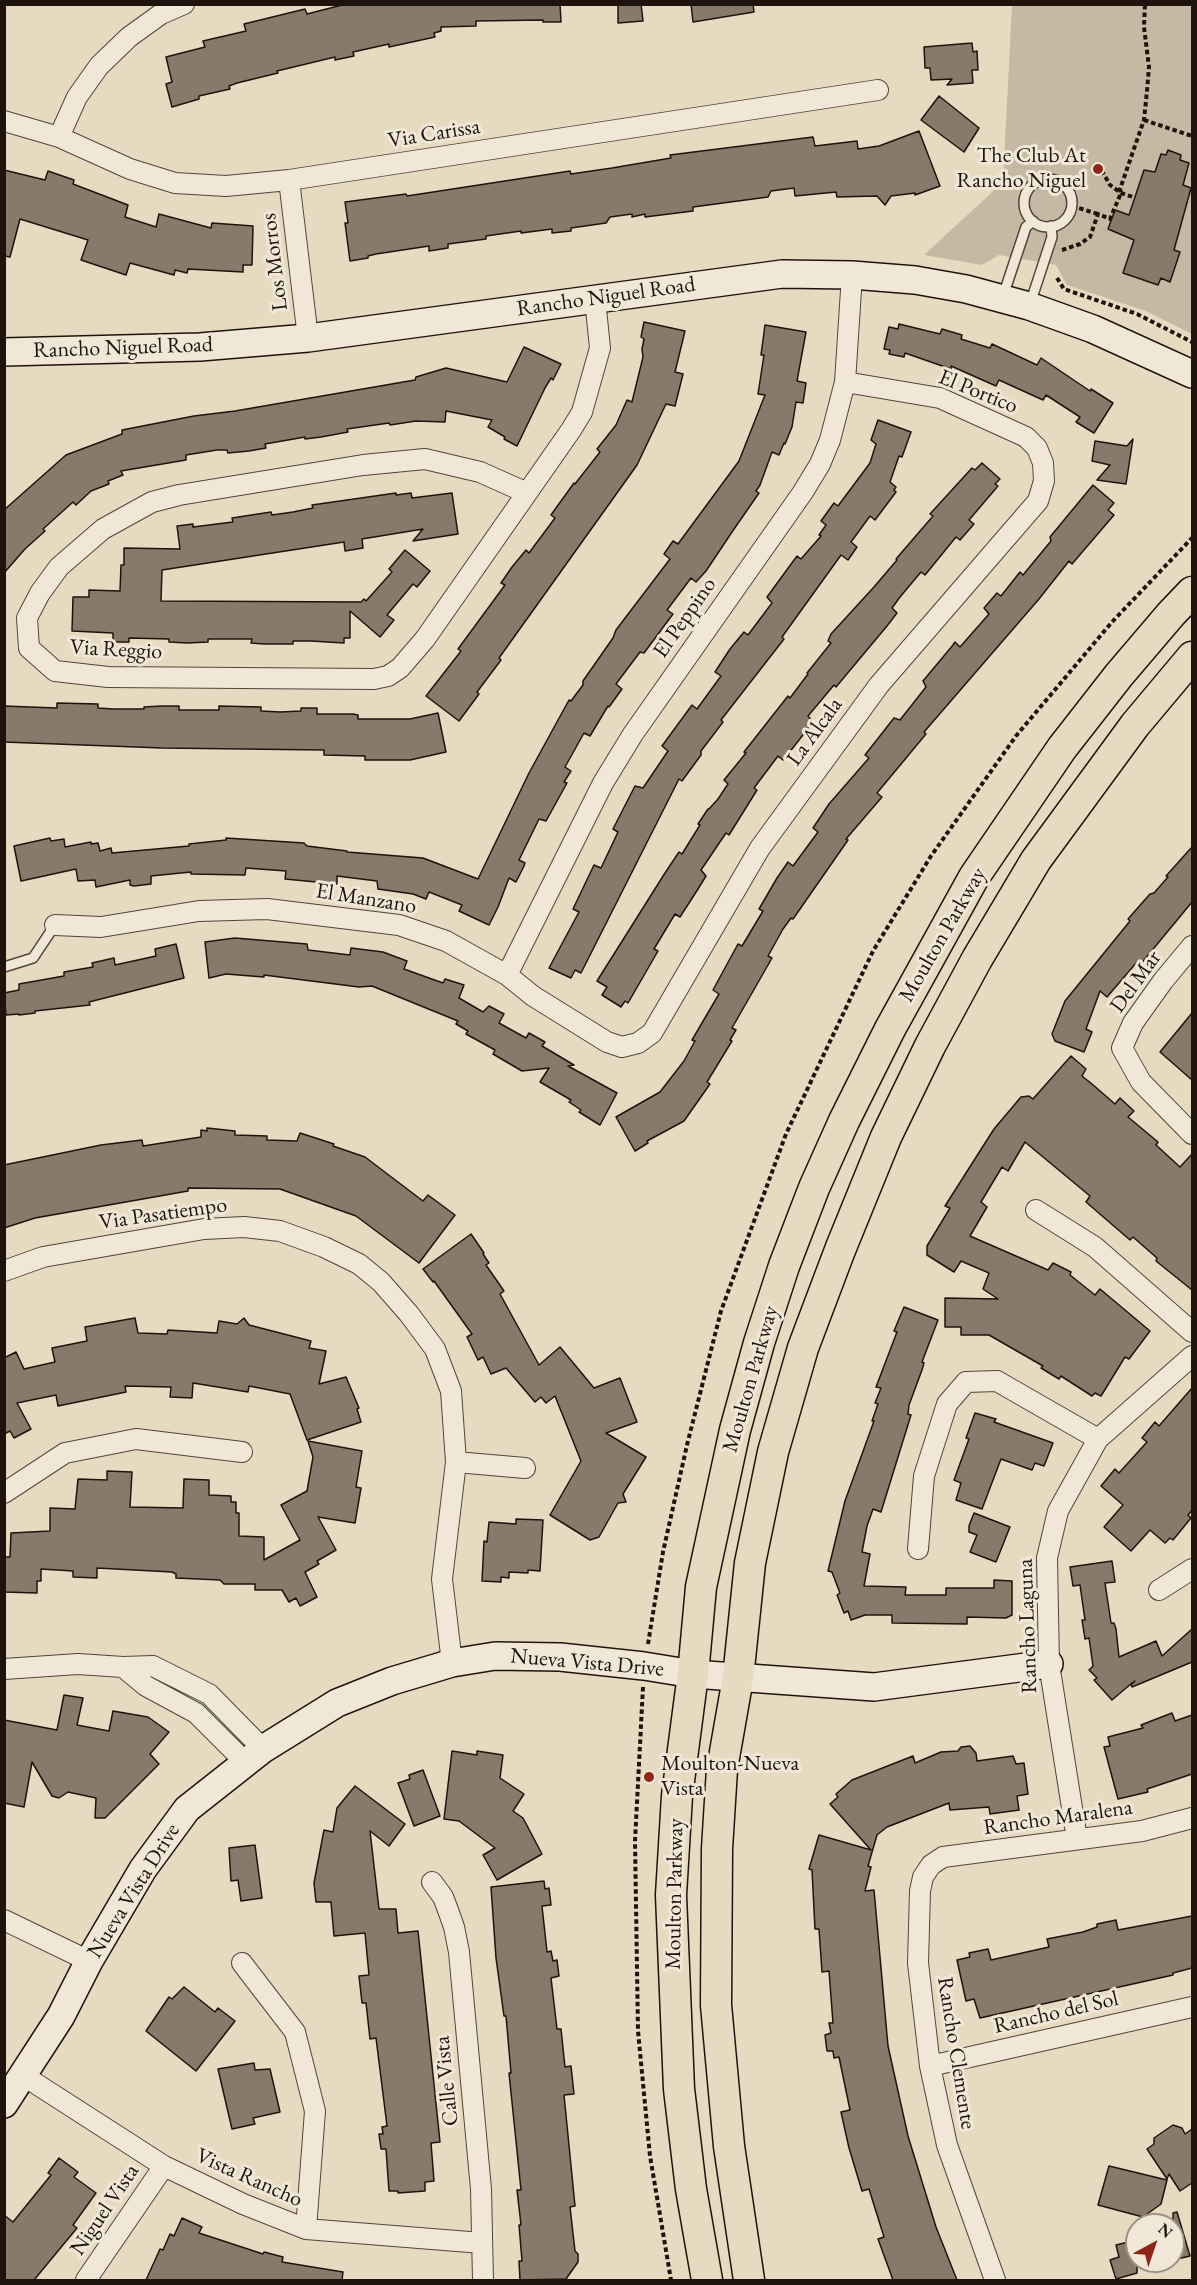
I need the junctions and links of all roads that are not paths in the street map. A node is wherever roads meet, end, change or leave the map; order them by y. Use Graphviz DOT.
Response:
graph roads {
  1 [pos="184,4"];
  2 [pos="878,90"];
  3 [pos="4,121"];
  4 [pos="59,137"];
  5 [pos="289,180"];
  6 [pos="1033,220"];
  7 [pos="1051,226"];
  8 [pos="852,275"];
  9 [pos="1002,298"];
  10 [pos="595,299"];
  11 [pos="1029,306"];
  12 [pos="308,338"];
  13 [pos="4,352"];
  14 [pos="1192,374"];
  15 [pos="844,382"];
  16 [pos="1043,463"];
  17 [pos="527,493"];
  18 [pos="1192,592"];
  19 [pos="1192,657"];
  20 [pos="55,926"];
  21 [pos="1192,946"];
  22 [pos="4,967"];
  23 [pos="507,975"];
  24 [pos="638,1042"];
  25 [pos="1192,1134"];
  26 [pos="1036,1210"];
  27 [pos="4,1271"];
  28 [pos="1192,1332"];
  29 [pos="1192,1356"];
  30 [pos="1098,1438"];
  31 [pos="242,1452"];
  32 [pos="456,1462"];
  33 [pos="525,1468"];
  34 [pos="4,1494"];
  35 [pos="918,1549"];
  36 [pos="1192,1569"];
  37 [pos="1159,1590"];
  38 [pos="452,1663"];
  39 [pos="1049,1664"];
  40 [pos="123,1667"];
  41 [pos="4,1669"];
  42 [pos="693,1674"];
  43 [pos="738,1678"];
  44 [pos="184,1682"];
  45 [pos="176,1702"];
  46 [pos="254,1755"];
  47 [pos="1192,1818"];
  48 [pos="1077,1839"];
  49 [pos="931,1865"];
  50 [pos="432,1882"];
  51 [pos="4,1920"];
  52 [pos="89,1960"];
  53 [pos="242,1963"];
  54 [pos="1192,2007"];
  55 [pos="930,2066"];
  56 [pos="24,2076"];
  57 [pos="4,2104"];
  58 [pos="164,2166"];
  59 [pos="306,2229"];
  60 [pos="482,2243"];
  61 [pos="86,2280"];
  62 [pos="483,2280"];
  63 [pos="707,2280"];
  64 [pos="749,2280"];
  65 [pos="994,2280"];
  1 -- 4 [label="street"];
  2 -- 5 [label="street, Via Carissa"];
  3 -- 4 [label="street, Via Carissa"];
  4 -- 5 [label="street, Via Carissa"];
  5 -- 12 [label="street, Los Morros"];
  6 -- 7 [label="lane"];
  6 -- 7 [label="lane"];
  6 -- 9 [label="lane"];
  7 -- 11 [label="lane"];
  8 -- 9 [label="street, Rancho Niguel Road"];
  8 -- 10 [label="street, Rancho Niguel Road"];
  8 -- 15 [label="street, El Peppino"];
  9 -- 11 [label="street, Rancho Niguel Road"];
  10 -- 12 [label="street, Rancho Niguel Road"];
  10 -- 17 [label="street, Via Reggio"];
  11 -- 14 [label="street, Rancho Niguel Road"];
  12 -- 13 [label="street, Rancho Niguel Road"];
  15 -- 16 [label="street, El Portico"];
  15 -- 23 [label="street, El Peppino"];
  16 -- 24 [label="street, La Alcala"];
  17 -- 17 [label="street, Via Reggio"];
  18 -- 42 [label="main road, Moulton Parkway"];
  19 -- 43 [label="main road, Moulton Parkway"];
  20 -- 22 [label="lane"];
  20 -- 23 [label="street, El Manzano"];
  21 -- 25 [label="street, Del Mar"];
  23 -- 24 [label="street, El Manzano"];
  26 -- 28 [label="street"];
  27 -- 32 [label="street, Via Pasatiempo"];
  29 -- 30 [label="street, Rancho Laguna"];
  30 -- 35 [label="street"];
  30 -- 39 [label="street, Rancho Laguna"];
  31 -- 34 [label="street"];
  32 -- 33 [label="street"];
  32 -- 38 [label="street, Via Pasatiempo"];
  36 -- 37 [label="street"];
  38 -- 42 [label="street, Nueva Vista Drive"];
  38 -- 46 [label="street, Nueva Vista Drive"];
  39 -- 43 [label="street, Nueva Vista Drive"];
  39 -- 48 [label="street, Rancho Laguna"];
  40 -- 41 [label="street"];
  40 -- 44 [label="street"];
  40 -- 45 [label="street"];
  42 -- 43 [label="street, Nueva Vista Drive"];
  42 -- 63 [label="main road, Moulton Parkway"];
  43 -- 64 [label="main road, Moulton Parkway"];
  44 -- 45 [label="street"];
  44 -- 46 [label="street"];
  45 -- 46 [label="street"];
  46 -- 52 [label="street, Nueva Vista Drive"];
  47 -- 48 [label="street, Rancho Maralena"];
  48 -- 49 [label="street, Rancho Maralena"];
  49 -- 55 [label="street, Rancho Clemente"];
  50 -- 60 [label="street, Calle Vista"];
  51 -- 52 [label="street"];
  52 -- 56 [label="street, Nueva Vista Drive"];
  53 -- 59 [label="street"];
  54 -- 55 [label="street, Rancho del Sol"];
  55 -- 65 [label="street, Rancho Clemente"];
  56 -- 57 [label="street, Nueva Vista Drive"];
  56 -- 58 [label="street, Vista Rancho"];
  58 -- 59 [label="street, Vista Rancho"];
  58 -- 61 [label="street, Niguel Vista"];
  59 -- 60 [label="street, Vista Rancho"];
  60 -- 62 [label="street, Calle Vista"];
}
